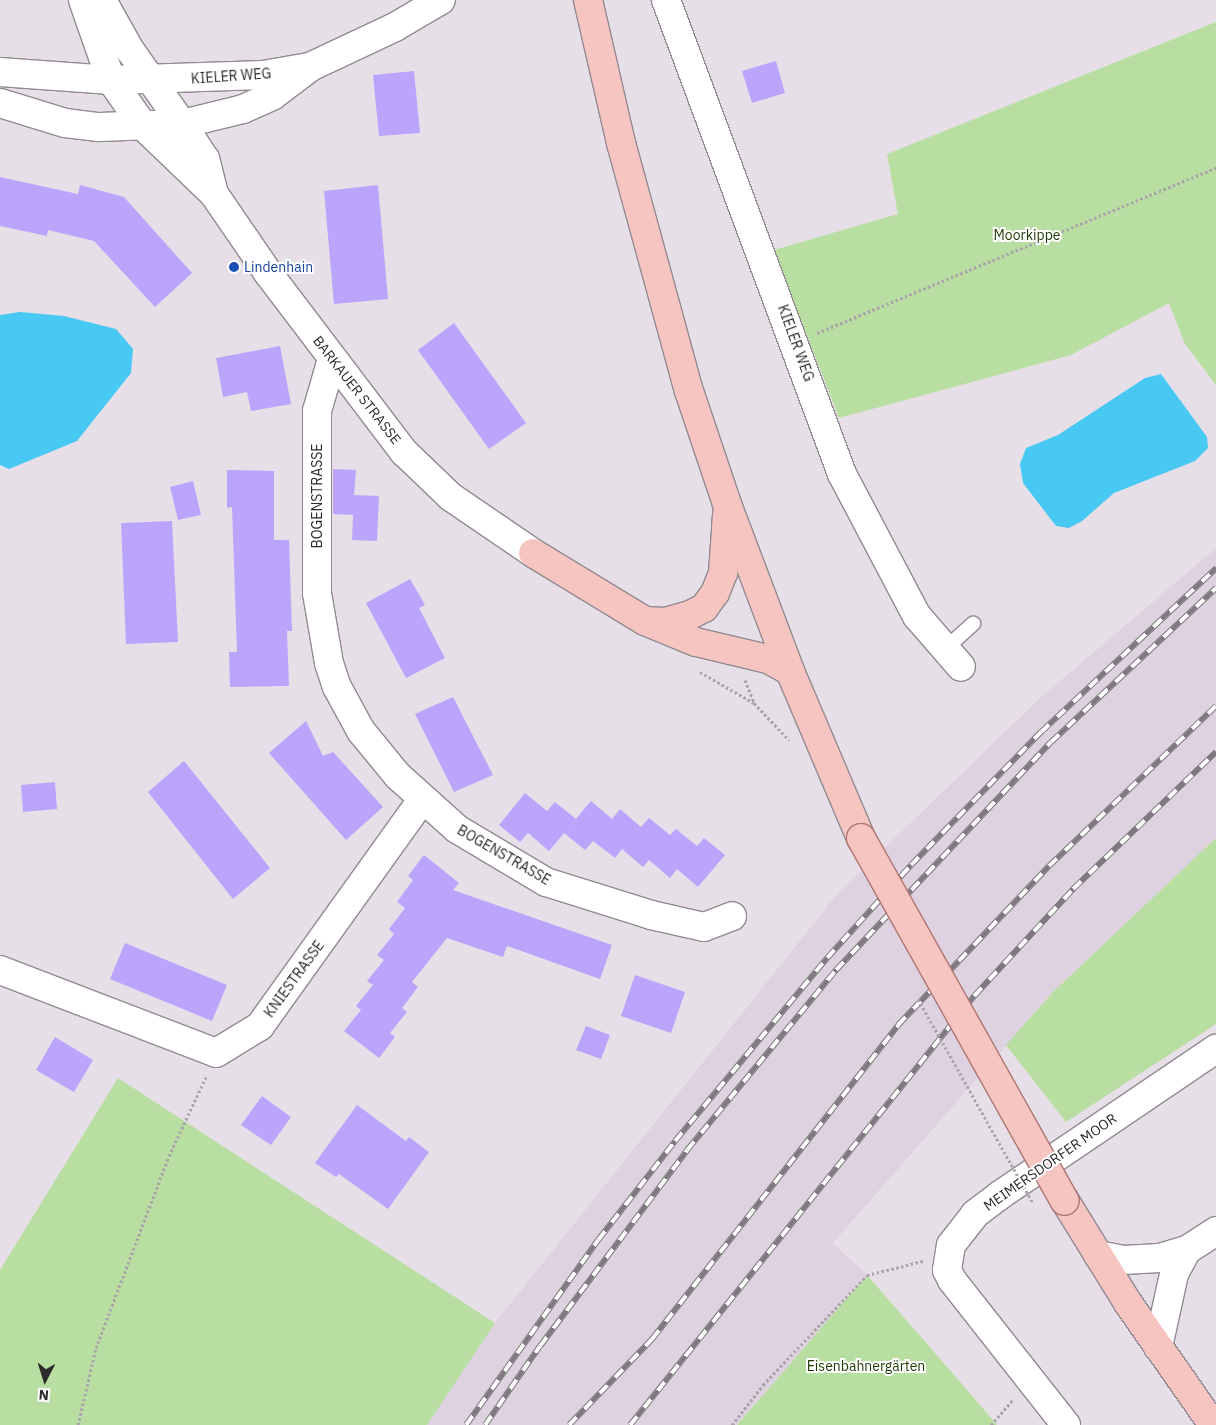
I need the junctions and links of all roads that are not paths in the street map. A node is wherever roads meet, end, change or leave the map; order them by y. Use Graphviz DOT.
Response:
graph roads {
  1 [pos="83,0"];
  2 [pos="102,0"];
  3 [pos="441,0"];
  4 [pos="588,0"];
  5 [pos="666,0"];
  6 [pos="310,67"];
  7 [pos="0,72"];
  8 [pos="111,80"];
  9 [pos="151,81"];
  10 [pos="0,103"];
  11 [pos="182,124"];
  12 [pos="144,126"];
  13 [pos="214,194"];
  14 [pos="332,359"];
  15 [pos="727,504"];
  16 [pos="533,553"];
  17 [pos="645,621"];
  18 [pos="973,624"];
  19 [pos="953,658"];
  20 [pos="790,671"];
  21 [pos="422,800"];
  22 [pos="732,916"];
  23 [pos="0,970"];
  24 [pos="1216,1049"];
  25 [pos="1216,1231"];
  26 [pos="1187,1250"];
  27 [pos="1098,1256"];
  28 [pos="1158,1347"];
  29 [pos="1066,1425"];
  30 [pos="1213,1425"];
  1 -- 8 [label="street, BARKAUER STRASSE"];
  2 -- 9 [label="street, BARKAUER STRASSE"];
  3 -- 6 [label="street, KIELER WEG"];
  4 -- 15 [label="main road"];
  5 -- 19 [label="street, KIELER WEG"];
  6 -- 9 [label="street, KIELER WEG"];
  6 -- 11 [label="street, KIELER WEG"];
  7 -- 8 [label="street, KIELER WEG"];
  8 -- 9 [label="street, KIELER WEG"];
  8 -- 12 [label="street, BARKAUER STRASSE"];
  9 -- 11 [label="street, BARKAUER STRASSE"];
  10 -- 12 [label="street, KIELER WEG"];
  11 -- 12 [label="street, KIELER WEG"];
  11 -- 13 [label="street, BARKAUER STRASSE"];
  12 -- 13 [label="street, BARKAUER STRASSE"];
  13 -- 14 [label="street, BARKAUER STRASSE"];
  14 -- 16 [label="street, BARKAUER STRASSE"];
  14 -- 21 [label="street, BOGENSTRASSE"];
  15 -- 17 [label="main road"];
  15 -- 20 [label="main road"];
  16 -- 17 [label="main road"];
  17 -- 20 [label="main road"];
  18 -- 19 [label="lane"];
  20 -- 27 [label="main road, bridge"];
  21 -- 22 [label="street, BOGENSTRASSE"];
  21 -- 23 [label="street, KNIESTRASSE"];
  24 -- 29 [label="street, MEIMERSDORFER MOOR"];
  25 -- 26 [label="street"];
  26 -- 27 [label="street"];
  26 -- 28 [label="street"];
  27 -- 28 [label="main road"];
  28 -- 30 [label="main road"];
}
